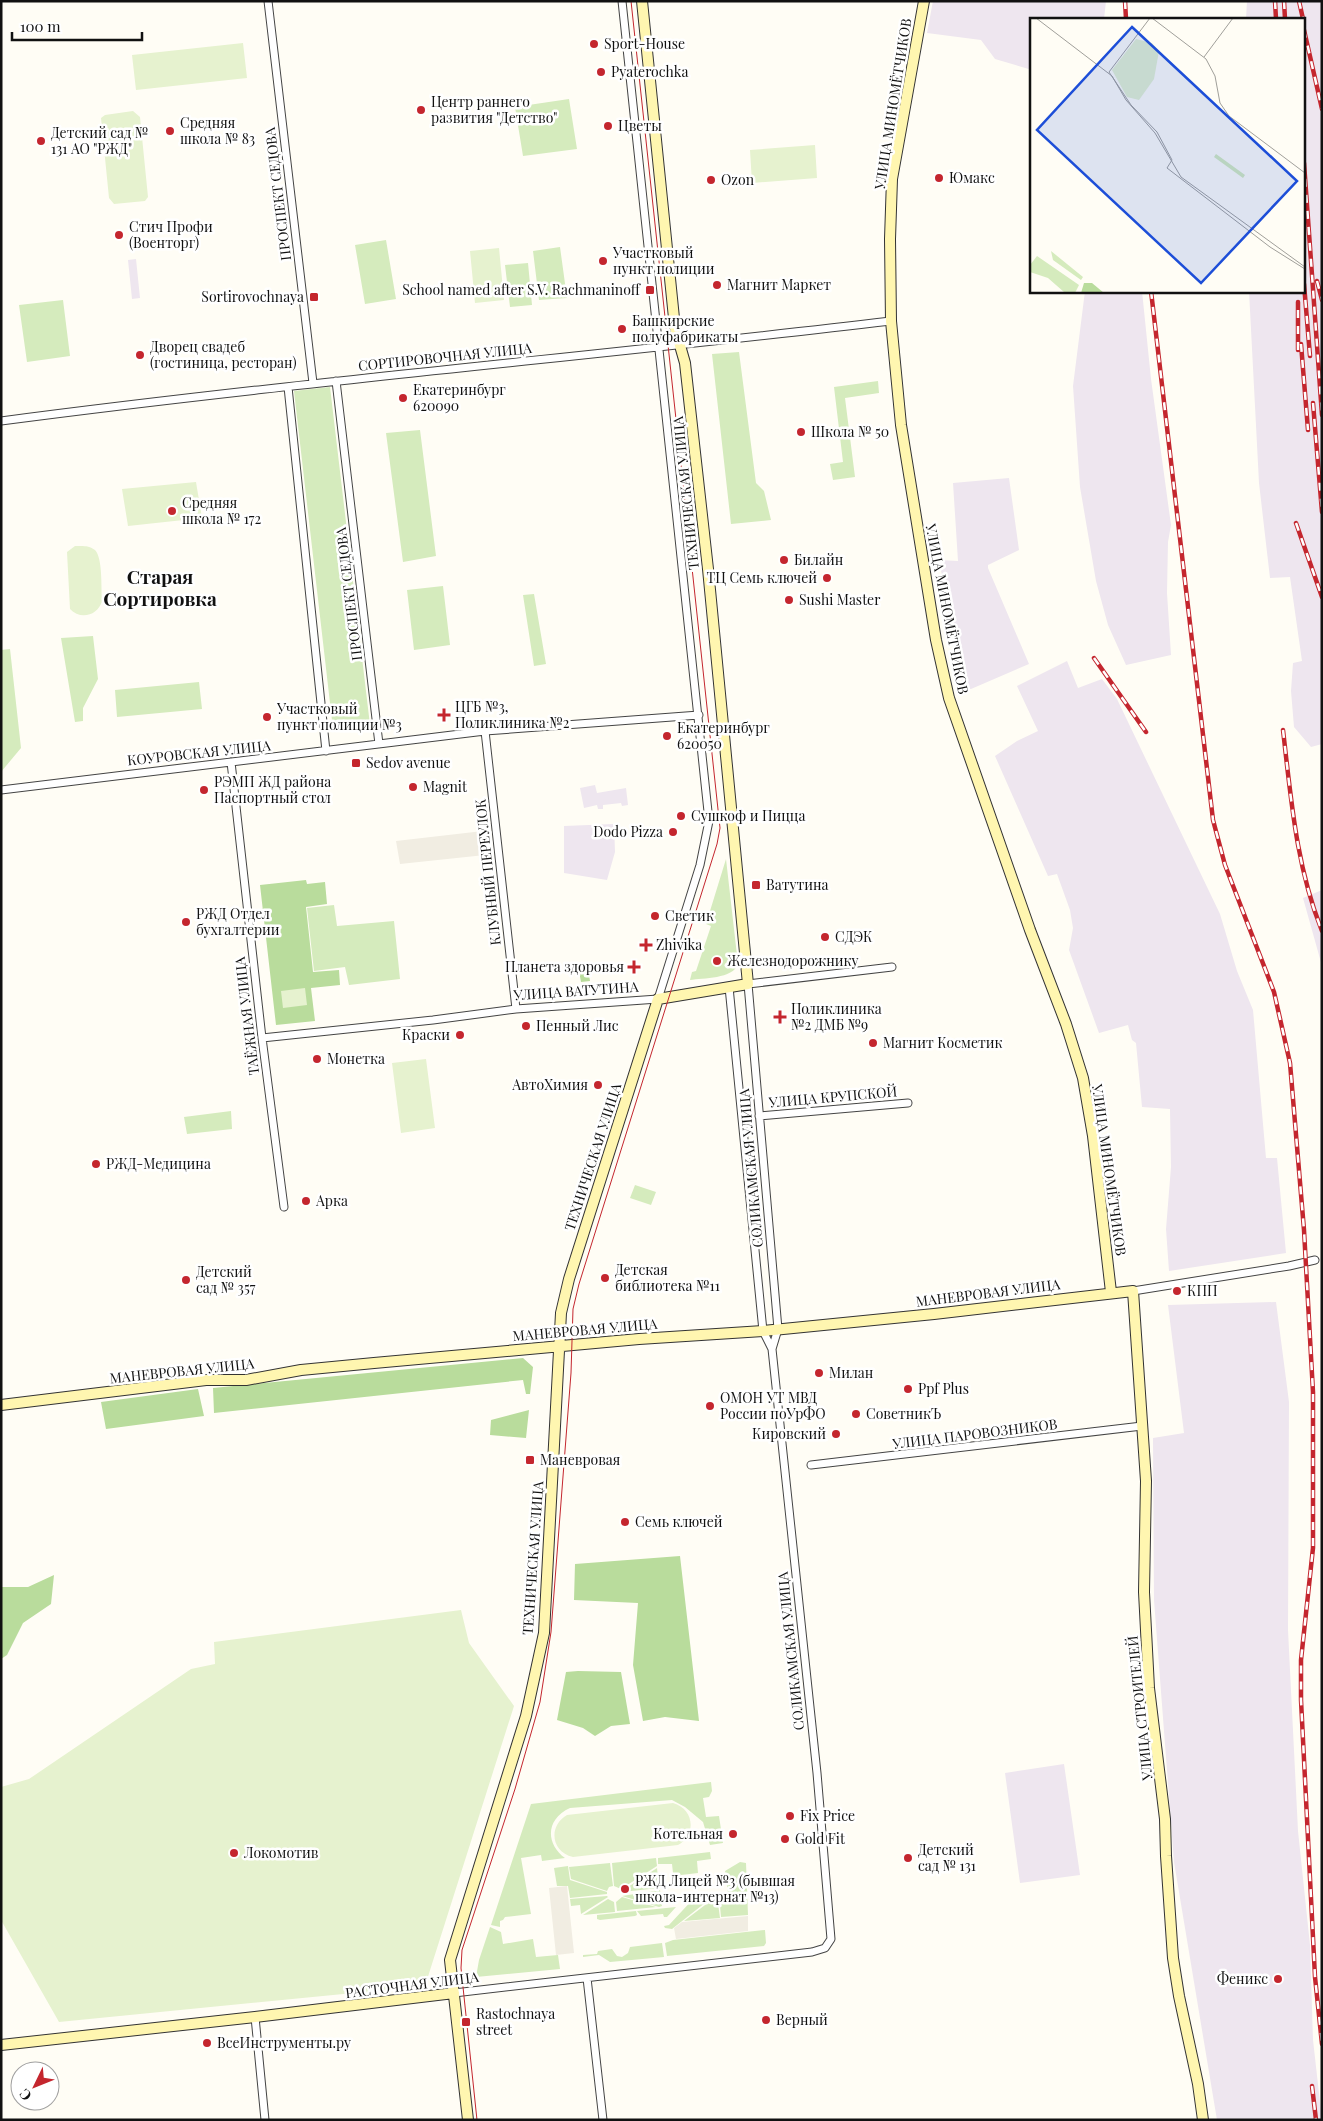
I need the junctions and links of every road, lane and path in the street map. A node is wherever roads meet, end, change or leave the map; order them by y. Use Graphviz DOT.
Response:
graph roads {
  1 [pos="268,1"];
  2 [pos="622,1"];
  3 [pos="642,1"];
  4 [pos="924,1"];
  5 [pos="891,322"];
  6 [pos="680,346"];
  7 [pos="659,348"];
  8 [pos="336,381"];
  9 [pos="313,383"];
  10 [pos="288,387"];
  11 [pos="1,421"];
  12 [pos="699,715"];
  13 [pos="485,732"];
  14 [pos="379,744"];
  15 [pos="326,751"];
  16 [pos="231,762"];
  17 [pos="1,790"];
  18 [pos="892,967"];
  19 [pos="748,984"];
  20 [pos="728,987"];
  21 [pos="658,999"];
  22 [pos="516,1009"];
  23 [pos="262,1038"];
  24 [pos="908,1103"];
  25 [pos="759,1116"];
  26 [pos="284,1207"];
  27 [pos="1315,1260"];
  28 [pos="1133,1291"];
  29 [pos="1111,1292"];
  30 [pos="778,1329"];
  31 [pos="763,1331"];
  32 [pos="560,1346"];
  33 [pos="772,1349"];
  34 [pos="1,1405"];
  35 [pos="1142,1426"];
  36 [pos="811,1465"];
  37 [pos="825,1948"];
  38 [pos="587,1978"];
  39 [pos="454,1993"];
  40 [pos="256,2017"];
  41 [pos="1,2045"];
  42 [pos="265,2120"];
  43 [pos="468,2120"];
  44 [pos="603,2120"];
  45 [pos="1203,2120"];
  1 -- 9 [label="street, ПРОСПЕКТ СЕДОВА"];
  2 -- 7 [label="street"];
  3 -- 6 [label="street, ТЕХНИЧЕСКАЯ УЛИЦА"];
  4 -- 5 [label="street, УЛИЦА МИНОМЁТЧИКОВ"];
  5 -- 6 [label="street, СОРТИРОВОЧНАЯ УЛИЦА"];
  5 -- 29 [label="street, УЛИЦА МИНОМЁТЧИКОВ"];
  6 -- 7 [label="street, СОРТИРОВОЧНАЯ УЛИЦА"];
  6 -- 19 [label="street, ТЕХНИЧЕСКАЯ УЛИЦА"];
  7 -- 8 [label="street, СОРТИРОВОЧНАЯ УЛИЦА"];
  7 -- 12 [label="street"];
  8 -- 9 [label="street, СОРТИРОВОЧНАЯ УЛИЦА"];
  8 -- 14 [label="street, ПРОСПЕКТ СЕДОВА"];
  9 -- 10 [label="street, СОРТИРОВОЧНАЯ УЛИЦА"];
  10 -- 11 [label="street, СОРТИРОВОЧНАЯ УЛИЦА"];
  10 -- 15 [label="street"];
  12 -- 13 [label="street, КОУРОВСКАЯ УЛИЦА"];
  12 -- 21 [label="street"];
  13 -- 14 [label="street, КОУРОВСКАЯ УЛИЦА"];
  13 -- 22 [label="street, КЛУБНЫЙ ПЕРЕУЛОК"];
  14 -- 15 [label="street, КОУРОВСКАЯ УЛИЦА"];
  15 -- 16 [label="street, КОУРОВСКАЯ УЛИЦА"];
  16 -- 17 [label="street, КОУРОВСКАЯ УЛИЦА"];
  16 -- 23 [label="street, ТАЁЖНАЯ УЛИЦА"];
  18 -- 19 [label="street, УЛИЦА ВАТУТИНА"];
  19 -- 20 [label="street, УЛИЦА ВАТУТИНА"];
  19 -- 25 [label="street, СОЛИКАМСКАЯ УЛИЦА"];
  20 -- 21 [label="street, УЛИЦА ВАТУТИНА"];
  20 -- 31 [label="street, СОЛИКАМСКАЯ УЛИЦА"];
  21 -- 22 [label="street, УЛИЦА ВАТУТИНА"];
  21 -- 32 [label="street, ТЕХНИЧЕСКАЯ УЛИЦА"];
  22 -- 23 [label="street, УЛИЦА ВАТУТИНА"];
  23 -- 26 [label="street, ТАЁЖНАЯ УЛИЦА"];
  24 -- 25 [label="street, УЛИЦА КРУПСКОЙ"];
  25 -- 30 [label="street, СОЛИКАМСКАЯ УЛИЦА"];
  27 -- 28 [label="street, МАНЕВРОВАЯ УЛИЦА"];
  28 -- 29 [label="street, МАНЕВРОВАЯ УЛИЦА"];
  28 -- 35 [label="street, УЛИЦА СТРОИТЕЛЕЙ"];
  29 -- 30 [label="street, МАНЕВРОВАЯ УЛИЦА"];
  30 -- 31 [label="street, МАНЕВРОВАЯ УЛИЦА"];
  30 -- 33 [label="street, СОЛИКАМСКАЯ УЛИЦА"];
  31 -- 32 [label="street, МАНЕВРОВАЯ УЛИЦА"];
  31 -- 33 [label="street, СОЛИКАМСКАЯ УЛИЦА"];
  32 -- 34 [label="street, МАНЕВРОВАЯ УЛИЦА"];
  32 -- 39 [label="street, ТЕХНИЧЕСКАЯ УЛИЦА"];
  33 -- 37 [label="street, СОЛИКАМСКАЯ УЛИЦА"];
  35 -- 36 [label="street, УЛИЦА ПАРОВОЗНИКОВ"];
  35 -- 45 [label="street, УЛИЦА СТРОИТЕЛЕЙ"];
  37 -- 38 [label="street, РАСТОЧНАЯ УЛИЦА"];
  38 -- 39 [label="street, РАСТОЧНАЯ УЛИЦА"];
  38 -- 44 [label="street"];
  39 -- 40 [label="street, РАСТОЧНАЯ УЛИЦА"];
  39 -- 43 [label="street, ТЕХНИЧЕСКАЯ УЛИЦА"];
  40 -- 41 [label="street, РАСТОЧНАЯ УЛИЦА"];
  40 -- 42 [label="street"];
}
